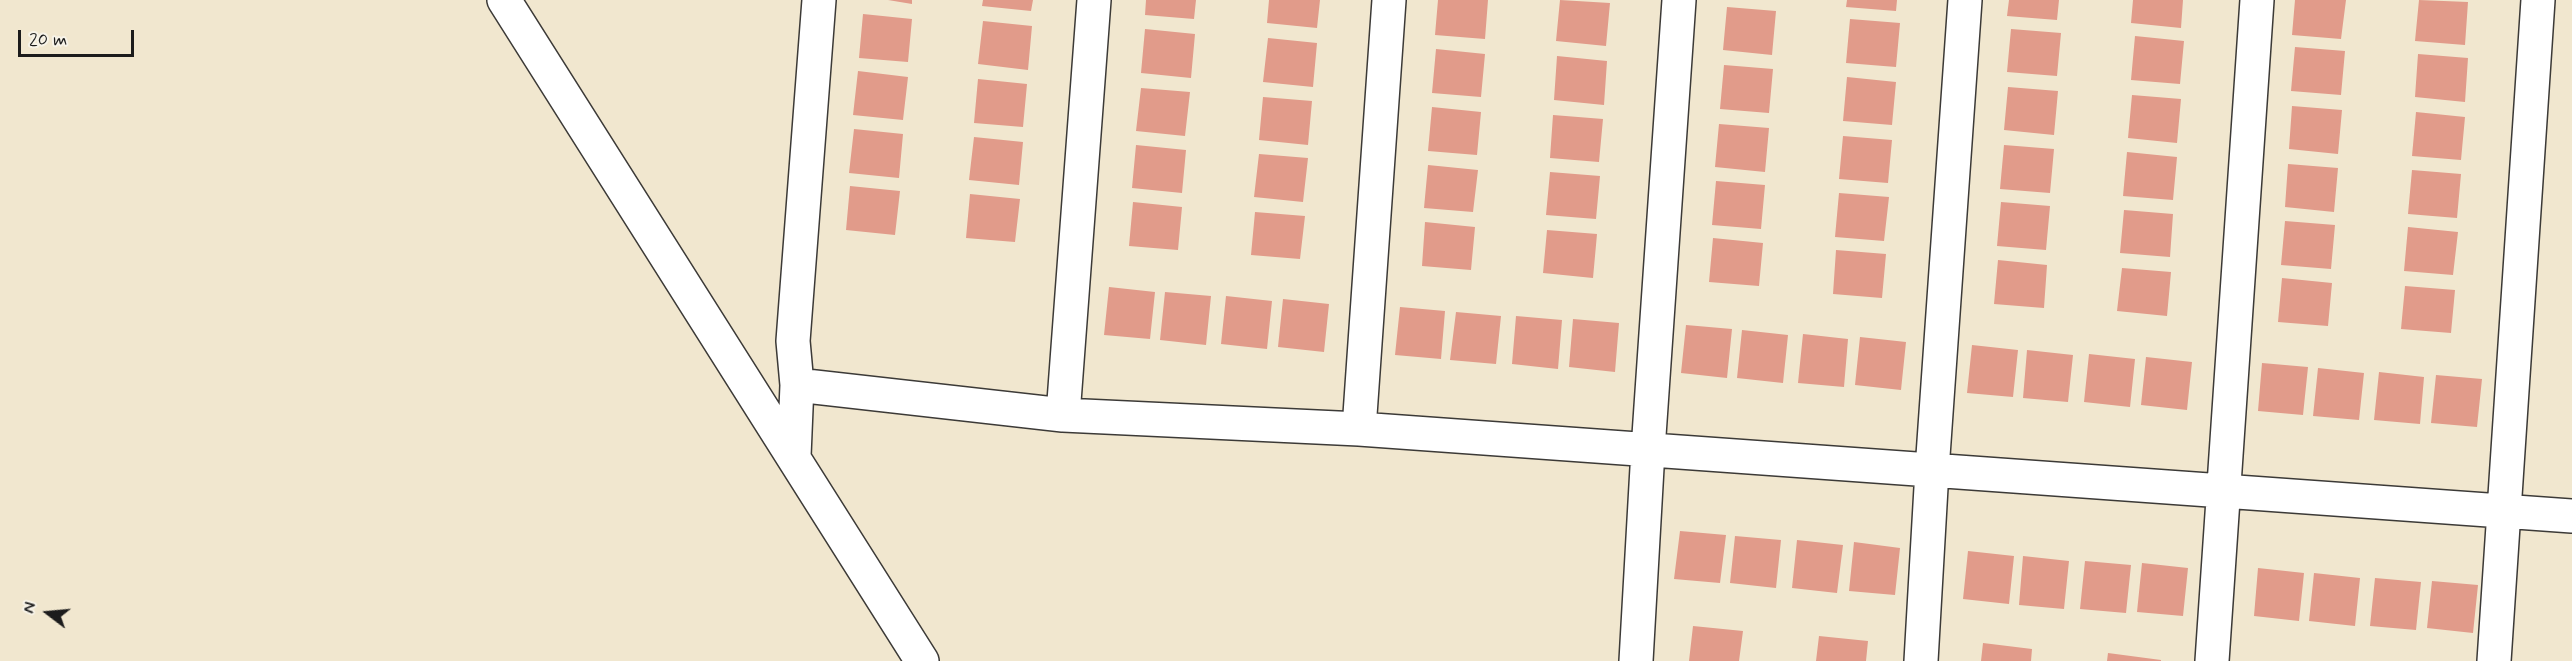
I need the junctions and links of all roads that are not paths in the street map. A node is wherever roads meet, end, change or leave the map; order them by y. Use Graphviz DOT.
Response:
graph roads {
  1 [pos="504,0"];
  2 [pos="819,0"];
  3 [pos="1094,0"];
  4 [pos="1389,0"];
  5 [pos="1680,0"];
  6 [pos="1965,0"];
  7 [pos="2258,0"];
  8 [pos="2538,0"];
  9 [pos="797,385"];
  10 [pos="1063,415"];
  11 [pos="1359,429"];
  12 [pos="1647,450"];
  13 [pos="794,456"];
  14 [pos="1932,470"];
  15 [pos="2225,491"];
  16 [pos="2504,511"];
  17 [pos="2572,516"];
  18 [pos="922,661"];
  19 [pos="1636,661"];
  20 [pos="1921,661"];
  21 [pos="2212,661"];
  22 [pos="2494,661"];
  1 -- 13 [label="street"];
  2 -- 9 [label="street"];
  3 -- 10 [label="street"];
  4 -- 11 [label="street"];
  5 -- 12 [label="street"];
  6 -- 14 [label="street"];
  7 -- 15 [label="street"];
  8 -- 16 [label="street"];
  9 -- 10 [label="street"];
  9 -- 13 [label="street"];
  10 -- 11 [label="street"];
  11 -- 12 [label="street"];
  12 -- 14 [label="street"];
  12 -- 19 [label="street"];
  13 -- 18 [label="street"];
  14 -- 15 [label="street"];
  14 -- 20 [label="street"];
  15 -- 16 [label="street"];
  15 -- 21 [label="street"];
  16 -- 17 [label="street"];
  16 -- 22 [label="street"];
}
